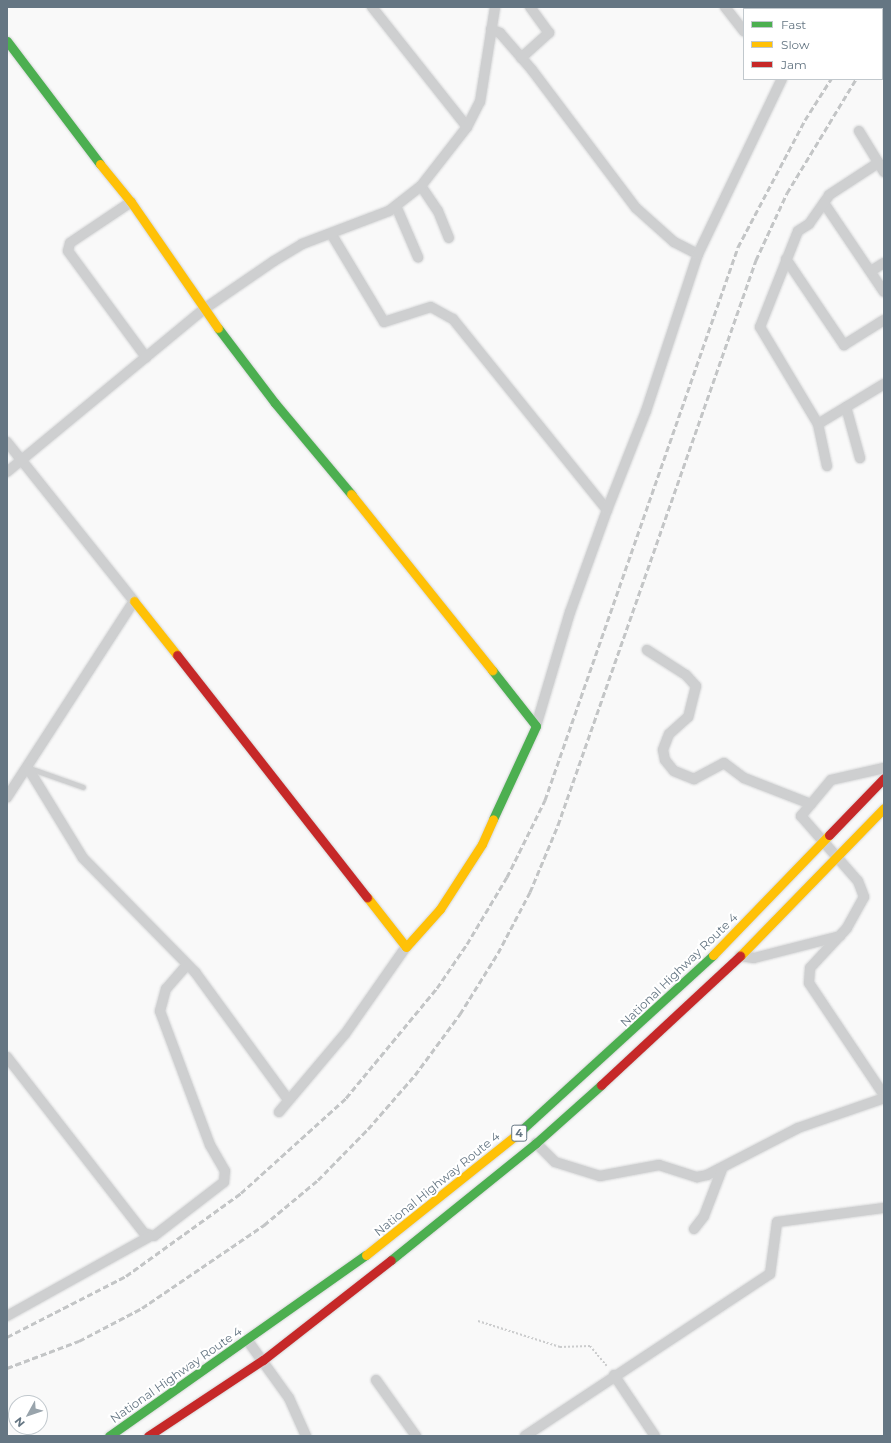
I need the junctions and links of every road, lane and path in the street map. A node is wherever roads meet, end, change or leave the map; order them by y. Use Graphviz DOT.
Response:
graph roads {
  1 [pos="372,7"];
  2 [pos="495,7"];
  3 [pos="530,7"];
  4 [pos="725,7"];
  5 [pos="491,29"];
  6 [pos="743,30"];
  7 [pos="7,41"];
  8 [pos="521,58"];
  9 [pos="782,80"];
  10 [pos="467,128"];
  11 [pos="859,131"];
  12 [pos="881,167"];
  13 [pos="421,186"];
  14 [pos="131,202"];
  15 [pos="824,203"];
  16 [pos="396,206"];
  17 [pos="332,235"];
  18 [pos="449,238"];
  19 [pos="698,254"];
  20 [pos="418,257"];
  21 [pos="786,259"];
  22 [pos="884,263"];
  23 [pos="871,271"];
  24 [pos="884,292"];
  25 [pos="204,309"];
  26 [pos="884,320"];
  27 [pos="146,357"];
  28 [pos="884,384"];
  29 [pos="846,407"];
  30 [pos="818,424"];
  31 [pos="7,442"];
  32 [pos="860,458"];
  33 [pos="22,461"];
  34 [pos="827,466"];
  35 [pos="7,472"];
  36 [pos="607,510"];
  37 [pos="134,601"];
  38 [pos="647,650"];
  39 [pos="536,726"];
  40 [pos="28,768"];
  41 [pos="884,768"];
  42 [pos="884,778"];
  43 [pos="83,786"];
  44 [pos="7,797"];
  45 [pos="811,804"];
  46 [pos="884,808"];
  47 [pos="824,841"];
  48 [pos="838,857"];
  49 [pos="840,936"];
  50 [pos="406,947"];
  51 [pos="740,956"];
  52 [pos="187,965"];
  53 [pos="7,1058"];
  54 [pos="884,1095"];
  55 [pos="287,1098"];
  56 [pos="884,1098"];
  57 [pos="279,1112"];
  58 [pos="536,1143"];
  59 [pos="722,1169"];
  60 [pos="884,1208"];
  61 [pos="694,1229"];
  62 [pos="149,1237"];
  63 [pos="7,1316"];
  64 [pos="478,1320"];
  65 [pos="248,1341"];
  66 [pos="263,1360"];
  67 [pos="614,1375"];
  68 [pos="376,1380"];
  69 [pos="109,1436"];
  70 [pos="148,1436"];
  71 [pos="306,1436"];
  72 [pos="416,1436"];
  73 [pos="525,1436"];
  74 [pos="655,1436"];
  1 -- 10 [label="street"];
  2 -- 5 [label="street"];
  3 -- 8 [label="street"];
  4 -- 6 [label="street"];
  5 -- 8 [label="street"];
  5 -- 10 [label="street"];
  7 -- 14 [label="main road"];
  8 -- 19 [label="street"];
  9 -- 19 [label="street"];
  10 -- 13 [label="street"];
  11 -- 12 [label="street"];
  12 -- 15 [label="street"];
  13 -- 16 [label="street"];
  13 -- 18 [label="street"];
  14 -- 25 [label="main road"];
  14 -- 27 [label="street"];
  15 -- 21 [label="street"];
  15 -- 23 [label="street"];
  16 -- 17 [label="street"];
  16 -- 20 [label="street"];
  17 -- 25 [label="street"];
  17 -- 36 [label="street"];
  19 -- 36 [label="street"];
  21 -- 26 [label="street"];
  21 -- 30 [label="street"];
  22 -- 23 [label="street"];
  23 -- 24 [label="street"];
  25 -- 27 [label="street"];
  25 -- 39 [label="main road"];
  27 -- 33 [label="street"];
  28 -- 29 [label="street"];
  29 -- 30 [label="street"];
  29 -- 32 [label="street"];
  30 -- 34 [label="street"];
  31 -- 33 [label="street"];
  33 -- 35 [label="street"];
  33 -- 37 [label="street"];
  36 -- 39 [label="street"];
  37 -- 40 [label="street"];
  37 -- 50 [label="main road"];
  38 -- 45 [label="street"];
  39 -- 50 [label="main road"];
  40 -- 43 [label="lane"];
  40 -- 44 [label="street"];
  40 -- 52 [label="street"];
  41 -- 45 [label="street"];
  42 -- 47 [label="main road, National Highway Route 4 / 4"];
  45 -- 47 [label="street"];
  46 -- 48 [label="main road, 4"];
  47 -- 48 [label="street"];
  47 -- 65 [label="main road, National Highway Route 4 / 4"];
  48 -- 49 [label="street"];
  48 -- 51 [label="main road, 4"];
  49 -- 51 [label="street"];
  49 -- 54 [label="street"];
  50 -- 55 [label="street"];
  51 -- 58 [label="main road, 4"];
  52 -- 55 [label="street"];
  52 -- 62 [label="street"];
  53 -- 62 [label="street"];
  55 -- 57 [label="street"];
  56 -- 59 [label="street"];
  58 -- 59 [label="street"];
  58 -- 66 [label="main road, 4"];
  59 -- 61 [label="street"];
  60 -- 67 [label="street"];
  62 -- 63 [label="street"];
  64 -- 67 [label="path"];
  65 -- 66 [label="street"];
  65 -- 69 [label="main road, National Highway Route 4 / 4"];
  66 -- 70 [label="main road, 4"];
  66 -- 71 [label="street"];
  67 -- 73 [label="street"];
  67 -- 74 [label="street"];
  68 -- 72 [label="street"];
}
